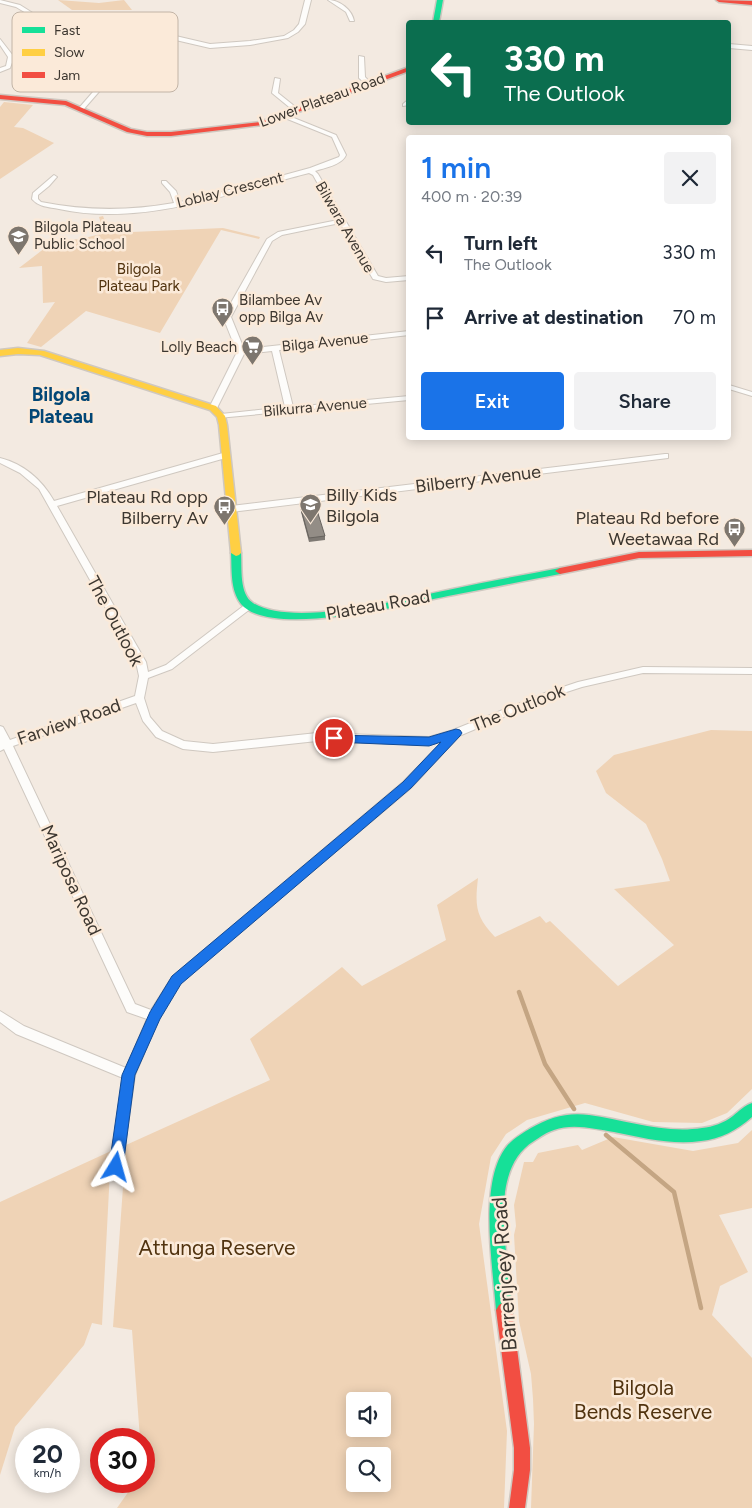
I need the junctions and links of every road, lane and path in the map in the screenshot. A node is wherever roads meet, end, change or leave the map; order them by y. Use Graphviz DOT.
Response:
graph roads {
  1 [pos="308,0"];
  2 [pos="331,0"];
  3 [pos="440,0"];
  4 [pos="719,0"];
  5 [pos="0,1"];
  6 [pos="752,3"];
  7 [pos="28,12"];
  8 [pos="352,20"];
  9 [pos="436,20"];
  10 [pos="178,39"];
  11 [pos="0,42"];
  12 [pos="731,46"];
  13 [pos="752,48"];
  14 [pos="361,57"];
  15 [pos="0,70"];
  16 [pos="406,70"];
  17 [pos="277,79"];
  18 [pos="368,83"];
  19 [pos="96,92"];
  20 [pos="0,97"];
  21 [pos="81,109"];
  22 [pos="296,110"];
  23 [pos="282,115"];
  24 [pos="309,170"];
  25 [pos="54,177"];
  26 [pos="164,182"];
  27 [pos="178,205"];
  28 [pos="342,221"];
  29 [pos="406,278"];
  30 [pos="406,333"];
  31 [pos="275,348"];
  32 [pos="241,352"];
  33 [pos="0,353"];
  34 [pos="731,388"];
  35 [pos="752,394"];
  36 [pos="406,398"];
  37 [pos="213,408"];
  38 [pos="288,408"];
  39 [pos="221,416"];
  40 [pos="226,455"];
  41 [pos="665,456"];
  42 [pos="0,460"];
  43 [pos="51,505"];
  44 [pos="231,509"];
  45 [pos="752,553"];
  46 [pos="249,606"];
  47 [pos="752,671"];
  48 [pos="144,676"];
  49 [pos="139,698"];
  50 [pos="0,730"];
  51 [pos="456,733"];
  52 [pos="3,746"];
  53 [pos="0,1016"];
  54 [pos="154,1016"];
  55 [pos="128,1075"];
  56 [pos="752,1109"];
  57 [pos="116,1167"];
  58 [pos="517,1508"];
  1 -- 10 [label="street"];
  2 -- 8 [label="street"];
  3 -- 9 [label="street"];
  4 -- 6 [label="street"];
  5 -- 7 [label="street"];
  11 -- 15 [label="street"];
  12 -- 13 [label="street"];
  14 -- 18 [label="street"];
  16 -- 18 [label="street, Lower Plateau Road"];
  17 -- 22 [label="street"];
  18 -- 22 [label="street, Lower Plateau Road"];
  19 -- 21 [label="street"];
  20 -- 21 [label="street, Lower Plateau Road"];
  21 -- 23 [label="street, Lower Plateau Road"];
  22 -- 23 [label="street, Lower Plateau Road"];
  23 -- 24 [label="street, Bilwara Avenue"];
  24 -- 27 [label="street, Loblay Crescent"];
  24 -- 28 [label="street, Bilwara Avenue"];
  25 -- 27 [label="street, Loblay Crescent"];
  26 -- 27 [label="street"];
  28 -- 29 [label="street, Bilwara Avenue"];
  28 -- 32 [label="street"];
  30 -- 31 [label="street, Bilga Avenue"];
  31 -- 32 [label="street, Bilga Avenue"];
  31 -- 38 [label="street"];
  32 -- 37 [label="street"];
  33 -- 37 [label="street"];
  34 -- 35 [label="street"];
  36 -- 38 [label="street, Bilkurra Avenue"];
  37 -- 39 [label="street"];
  38 -- 39 [label="street, Bilkurra Avenue"];
  39 -- 40 [label="street"];
  40 -- 43 [label="street"];
  40 -- 44 [label="street"];
  41 -- 44 [label="street, Bilberry Avenue"];
  42 -- 43 [label="street, The Outlook"];
  43 -- 48 [label="street, The Outlook"];
  44 -- 46 [label="street"];
  45 -- 46 [label="street, Plateau Road"];
  46 -- 48 [label="street"];
  47 -- 51 [label="street, The Outlook"];
  48 -- 49 [label="street, The Outlook"];
  49 -- 51 [label="street, The Outlook"];
  49 -- 52 [label="street, Farview Road"];
  50 -- 52 [label="street, Mariposa Road"];
  51 -- 54 [label="street"];
  52 -- 54 [label="street, Mariposa Road"];
  53 -- 55 [label="street"];
  54 -- 55 [label="street"];
  55 -- 57 [label="street"];
  56 -- 58 [label="street, Barrenjoey Road"];
}
